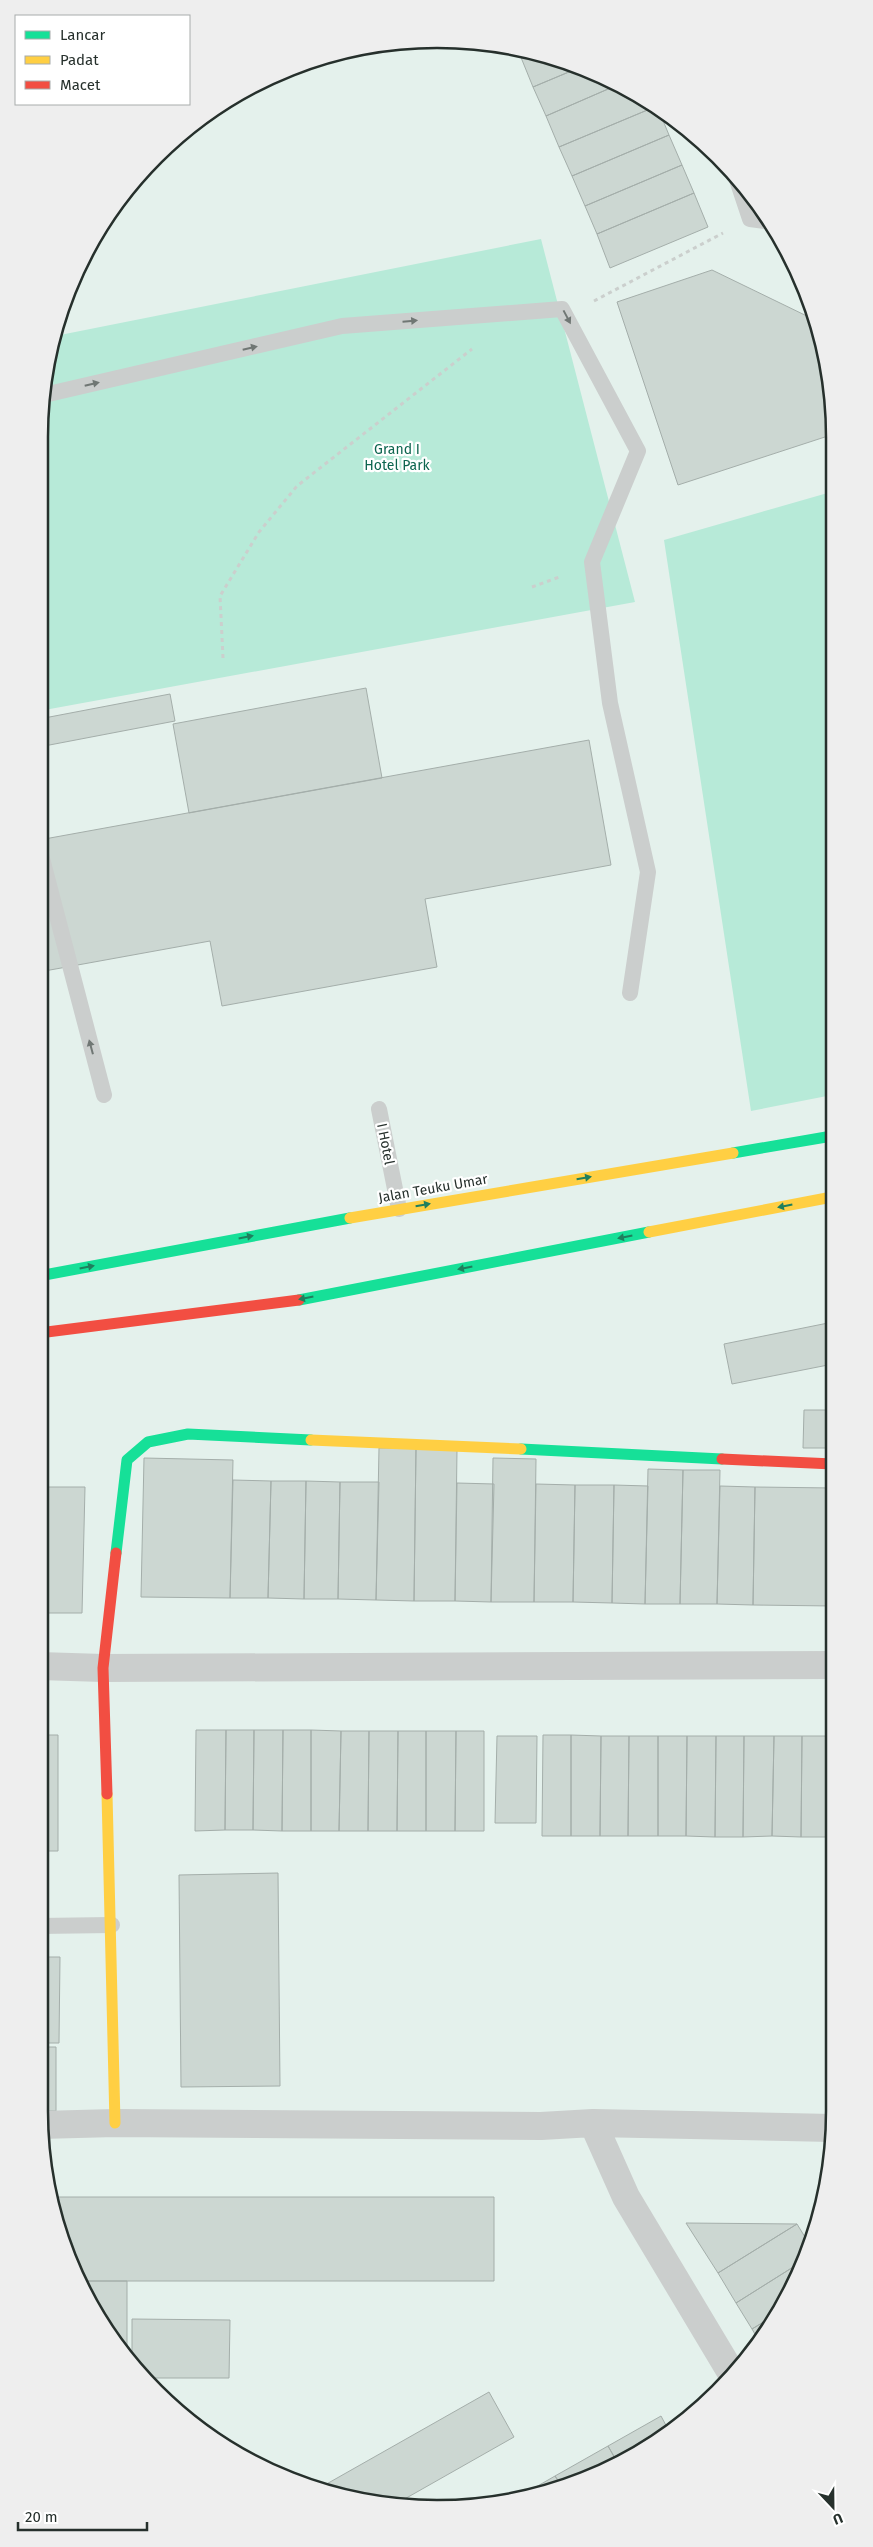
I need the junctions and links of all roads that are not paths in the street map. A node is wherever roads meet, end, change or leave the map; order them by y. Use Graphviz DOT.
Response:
graph roads {
  1 [pos="743,197"];
  2 [pos="761,221"];
  3 [pos="50,394"];
  4 [pos="48,881"];
  5 [pos="630,993"];
  6 [pos="104,1095"];
  7 [pos="379,1109"];
  8 [pos="826,1137"];
  9 [pos="826,1198"];
  10 [pos="399,1209"];
  11 [pos="48,1274"];
  12 [pos="48,1332"];
  13 [pos="826,1464"];
  14 [pos="826,1665"];
  15 [pos="48,1666"];
  16 [pos="103,1668"];
  17 [pos="112,1925"];
  18 [pos="48,1926"];
  19 [pos="115,2123"];
  20 [pos="592,2123"];
  21 [pos="48,2125"];
  22 [pos="825,2128"];
  23 [pos="728,2368"];
  1 -- 2 [label="lane"];
  3 -- 5 [label="lane, one-way"];
  6 -- 4 [label="lane, one-way"];
  7 -- 10 [label="lane, I Hotel"];
  10 -- 8 [label="main road, Jalan Teuku Umar, one-way"];
  9 -- 12 [label="main road, one-way"];
  11 -- 10 [label="main road, Jalan Teuku Umar, one-way"];
  13 -- 16 [label="main road"];
  14 -- 16 [label="street"];
  15 -- 16 [label="street"];
  16 -- 17 [label="main road"];
  17 -- 18 [label="lane"];
  17 -- 19 [label="main road"];
  19 -- 20 [label="street"];
  19 -- 21 [label="street"];
  20 -- 22 [label="street"];
  20 -- 23 [label="street"];
}
